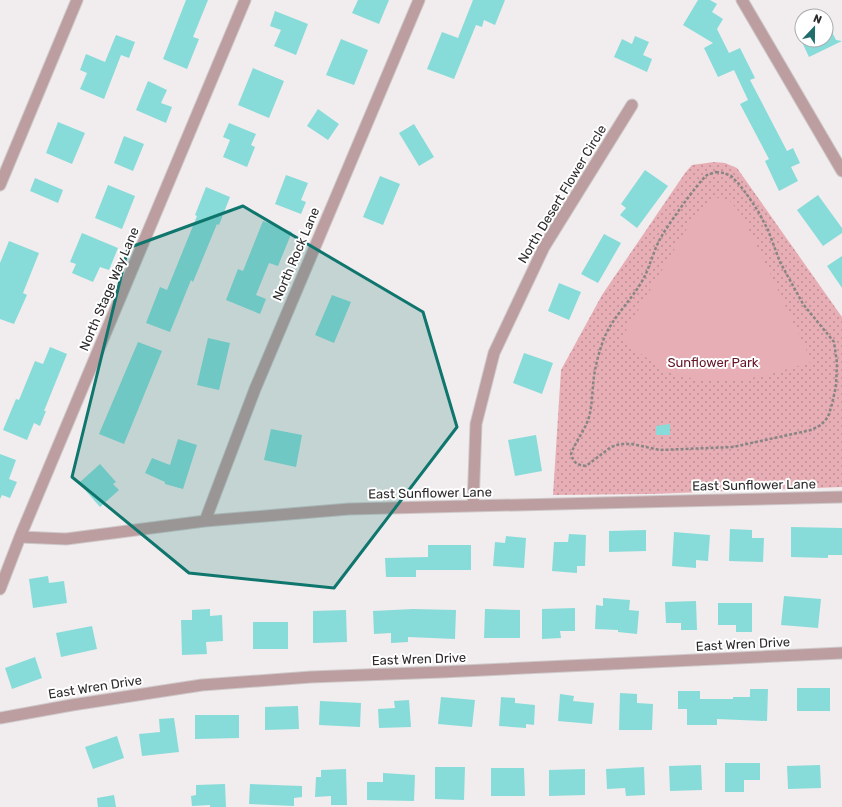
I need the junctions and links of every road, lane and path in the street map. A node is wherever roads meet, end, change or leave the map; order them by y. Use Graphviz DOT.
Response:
graph roads {
  1 [pos="77,0"];
  2 [pos="245,0"];
  3 [pos="419,0"];
  4 [pos="742,0"];
  5 [pos="632,105"];
  6 [pos="842,170"];
  7 [pos="0,185"];
  8 [pos="620,444"];
  9 [pos="842,497"];
  10 [pos="473,506"];
  11 [pos="205,521"];
  12 [pos="20,537"];
  13 [pos="0,589"];
  14 [pos="842,653"];
  15 [pos="0,718"];
  1 -- 7 [label="street"];
  2 -- 12 [label="street, North Stage Way Lane"];
  3 -- 11 [label="street, North Rock Lane"];
  4 -- 6 [label="street"];
  5 -- 10 [label="street, North Desert Flower Circle"];
  8 -- 8 [label="path"];
  9 -- 10 [label="street, East Sunflower Lane"];
  10 -- 11 [label="street, East Sunflower Lane"];
  11 -- 12 [label="street, East Sunflower Lane"];
  12 -- 13 [label="street, North Stage Way Lane"];
  14 -- 15 [label="street, East Wren Drive"];
}
